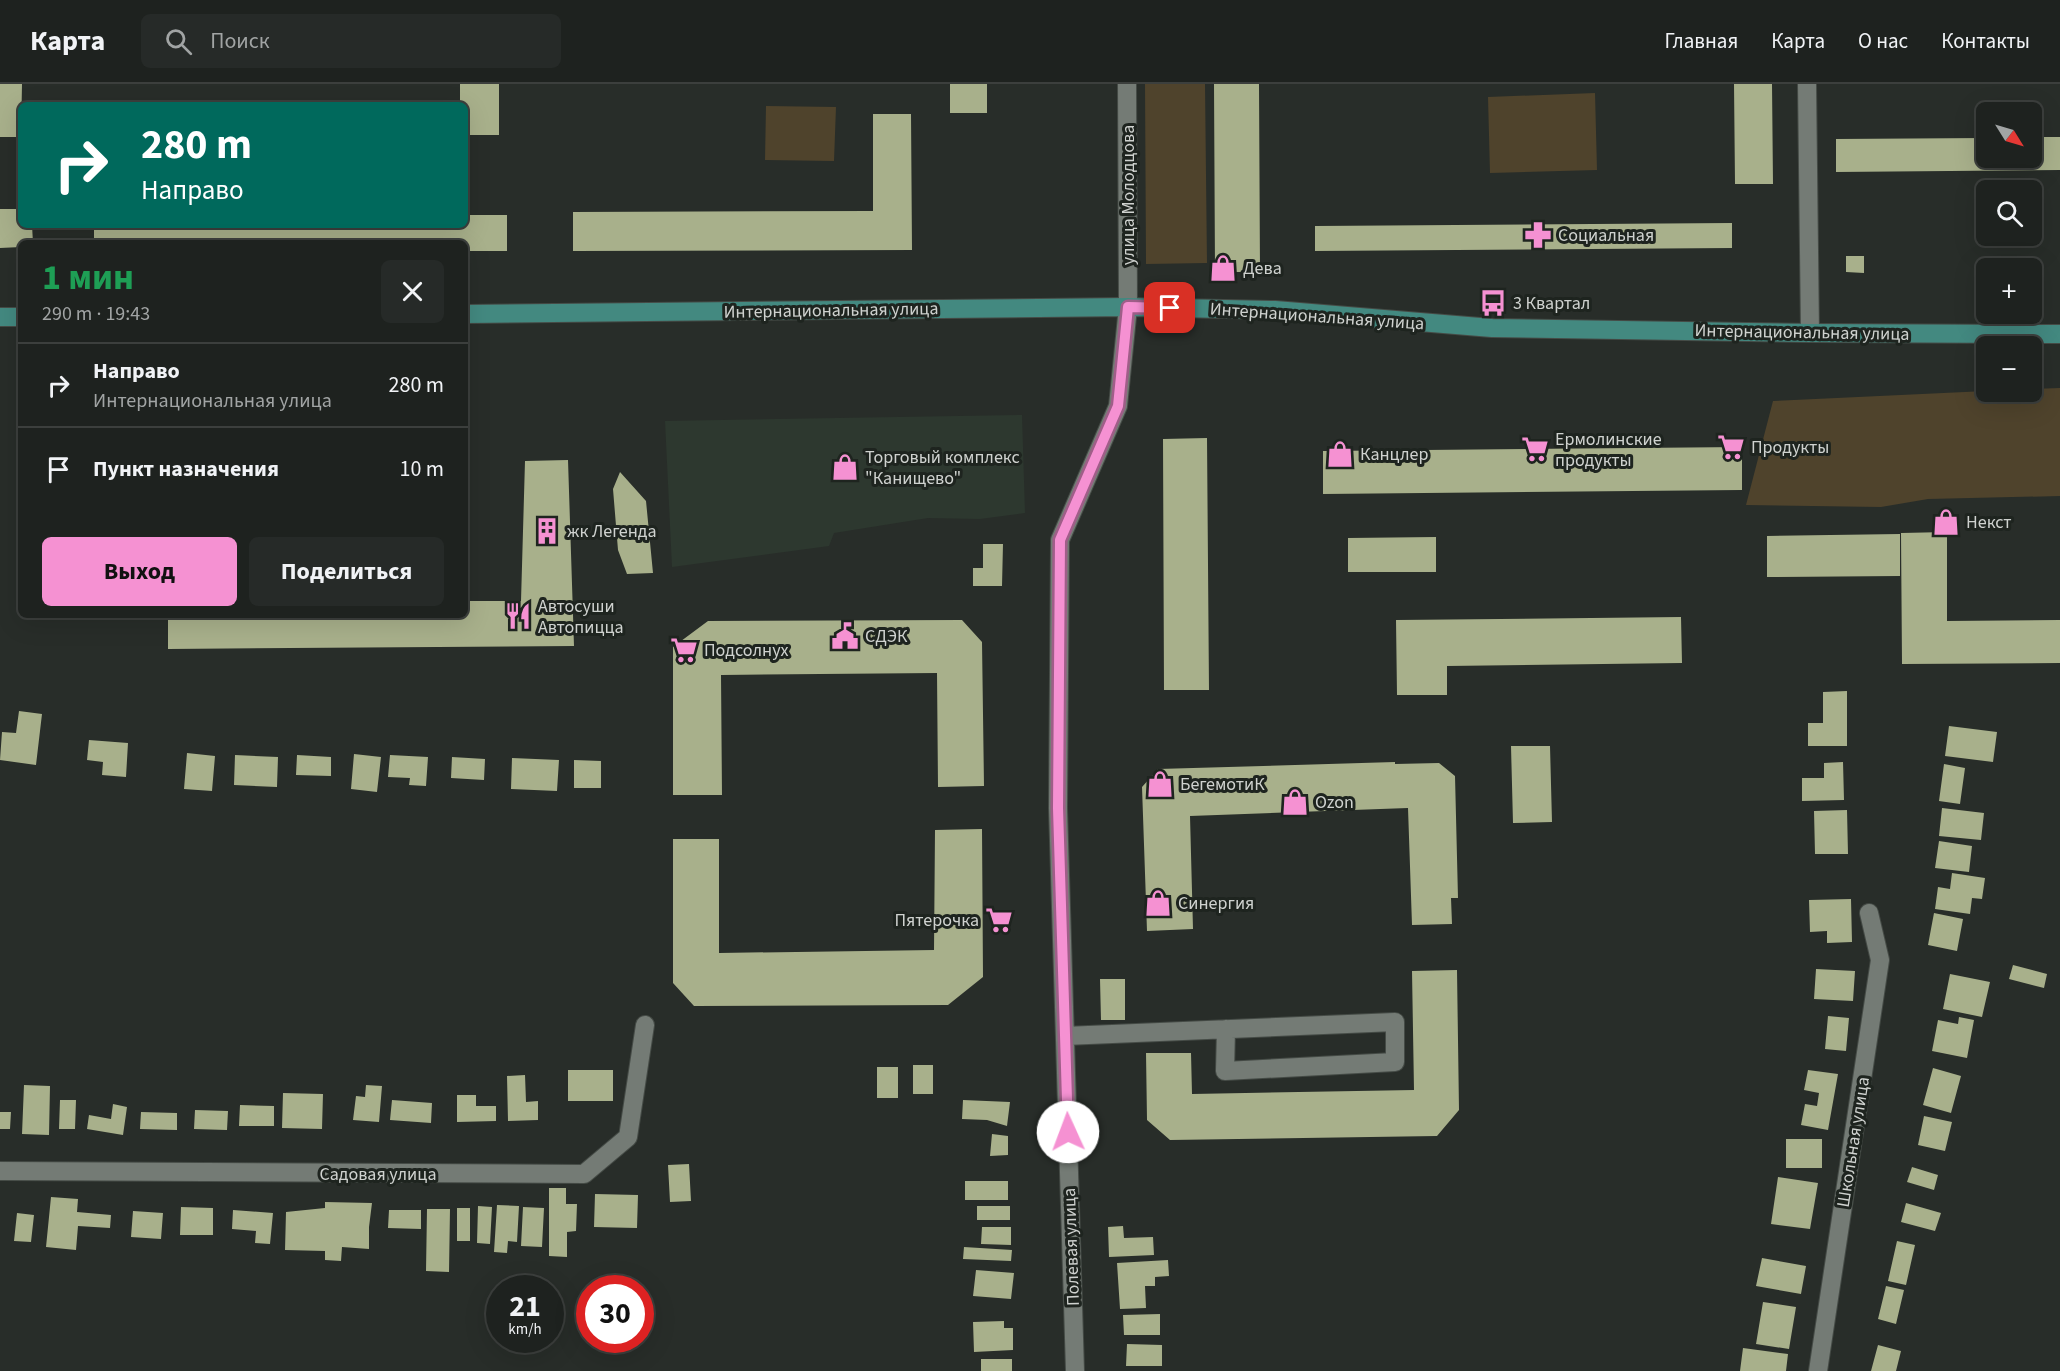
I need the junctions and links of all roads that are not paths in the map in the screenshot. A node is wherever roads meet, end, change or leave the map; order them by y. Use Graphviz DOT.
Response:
graph roads {
  1 [pos="1127,84"];
  2 [pos="1806,84"];
  3 [pos="1128,307"];
  4 [pos="468,314"];
  5 [pos="0,317"];
  6 [pos="18,317"];
  7 [pos="1810,333"];
  8 [pos="2060,334"];
  9 [pos="1869,914"];
  10 [pos="645,1025"];
  11 [pos="1226,1029"];
  12 [pos="1065,1036"];
  13 [pos="0,1171"];
  14 [pos="1075,1371"];
  15 [pos="1818,1371"];
  1 -- 3 [label="street, улица Молодцова"];
  2 -- 7 [label="street"];
  3 -- 4 [label="main road, Интернациональная улица"];
  3 -- 7 [label="main road, Интернациональная улица"];
  3 -- 12 [label="street, Полевая улица"];
  5 -- 6 [label="main road"];
  7 -- 8 [label="main road, Интернациональная улица"];
  9 -- 15 [label="street, Школьная улица"];
  10 -- 13 [label="street, Садовая улица"];
  11 -- 11 [label="street"];
  11 -- 12 [label="street"];
  12 -- 14 [label="street, Полевая улица"];
}
